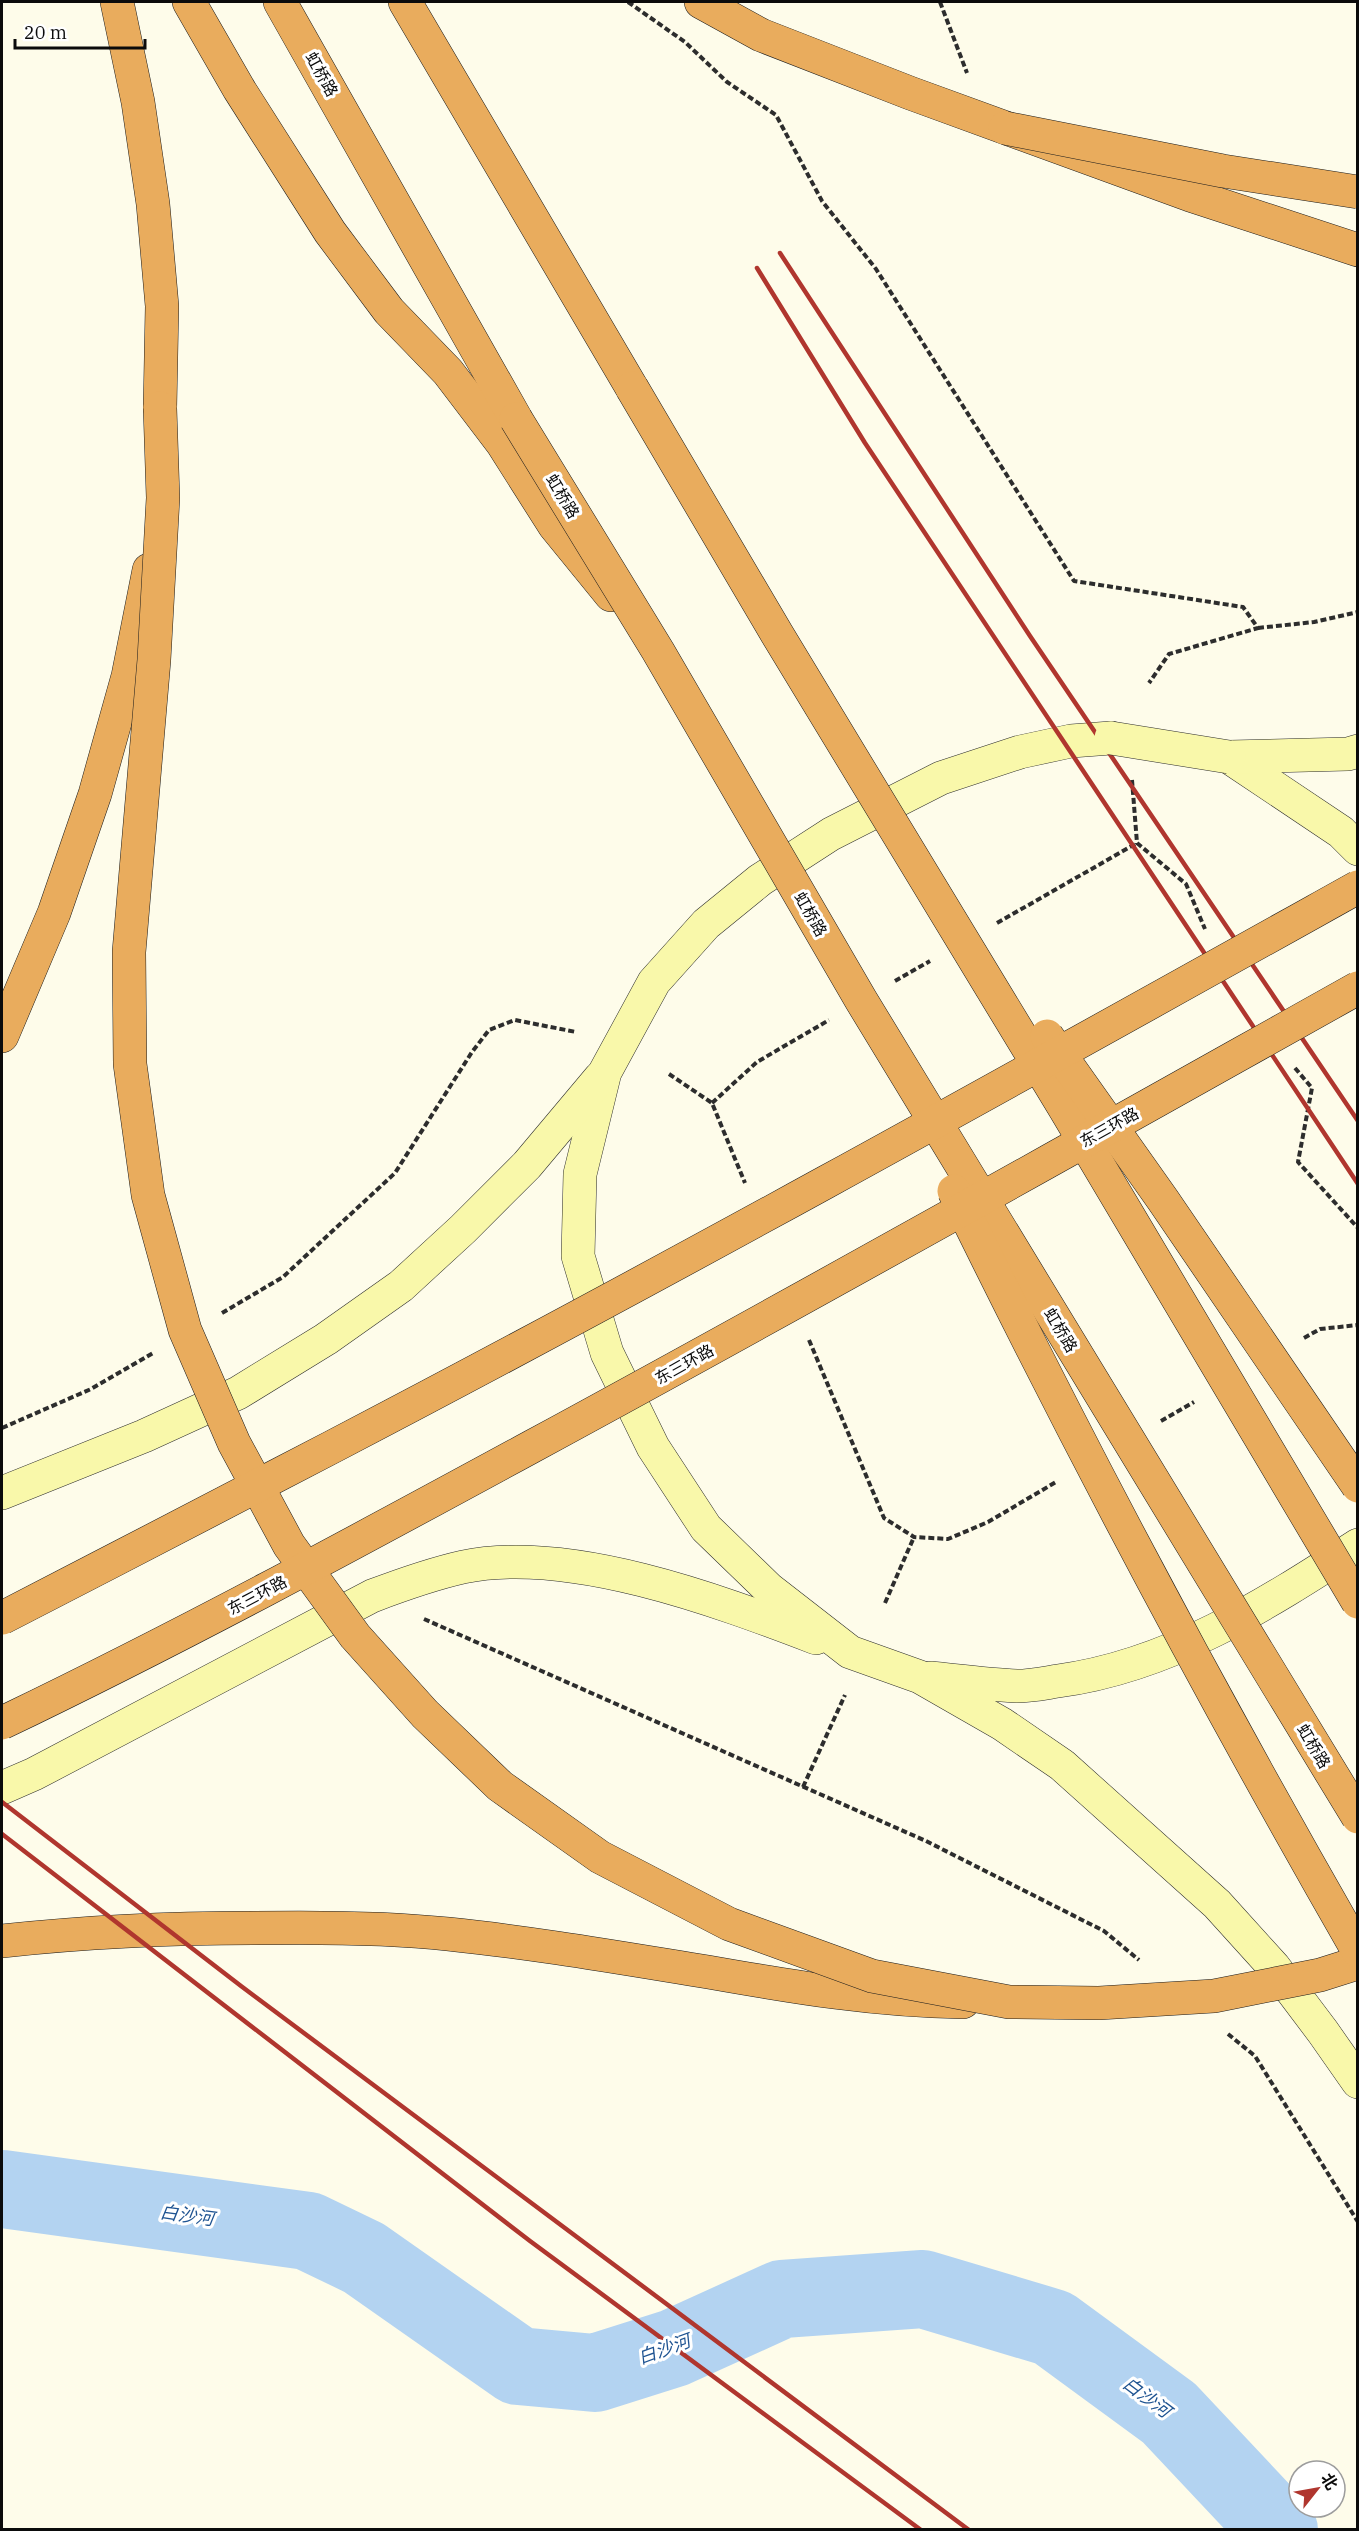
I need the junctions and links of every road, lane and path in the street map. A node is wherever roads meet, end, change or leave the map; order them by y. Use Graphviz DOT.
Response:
graph roads {
  1 [pos="117,2"];
  2 [pos="189,2"];
  3 [pos="280,2"];
  4 [pos="405,2"];
  5 [pos="628,2"];
  6 [pos="701,2"];
  7 [pos="1005,128"];
  8 [pos="1358,192"];
  9 [pos="1358,250"];
  10 [pos="509,431"];
  11 [pos="163,498"];
  12 [pos="1358,612"];
  13 [pos="1258,628"];
  14 [pos="777,634"];
  15 [pos="1149,682"];
  16 [pos="1358,751"];
  17 [pos="1229,758"];
  18 [pos="1131,777"];
  19 [pos="1358,849"];
  20 [pos="1358,887"];
  21 [pos="993,924"];
  22 [pos="932,960"];
  23 [pos="891,984"];
  24 [pos="1358,988"];
  25 [pos="850,1007"];
  26 [pos="576,1032"];
  27 [pos="2,1036"];
  28 [pos="605,1072"];
  29 [pos="669,1074"];
  30 [pos="712,1103"];
  31 [pos="748,1191"];
  32 [pos="212,1318"];
  33 [pos="1358,1325"];
  34 [pos="806,1334"];
  35 [pos="1300,1341"];
  36 [pos="161,1348"];
  37 [pos="1199,1399"];
  38 [pos="1159,1422"];
  39 [pos="2,1428"];
  40 [pos="1058,1481"];
  41 [pos="1358,1486"];
  42 [pos="2,1493"];
  43 [pos="914,1537"];
  44 [pos="1358,1545"];
  45 [pos="372,1596"];
  46 [pos="1358,1602"];
  47 [pos="885,1603"];
  48 [pos="2,1618"];
  49 [pos="850,1652"];
  50 [pos="920,1677"];
  51 [pos="845,1695"];
  52 [pos="2,1723"];
  53 [pos="803,1787"];
  54 [pos="2,1788"];
  55 [pos="1358,1817"];
  56 [pos="2,1941"];
  57 [pos="1358,1951"];
  58 [pos="1140,1960"];
  59 [pos="1358,1963"];
  60 [pos="1009,2002"];
  61 [pos="1220,2027"];
  62 [pos="1358,2082"];
  63 [pos="1358,2222"];
  1 -- 11 [label="highway, bridge"];
  2 -- 10 [label="highway"];
  3 -- 10 [label="highway, 虹桥路"];
  4 -- 14 [label="highway, bridge"];
  5 -- 13 [label="path"];
  6 -- 7 [label="highway"];
  7 -- 8 [label="highway, bridge"];
  7 -- 9 [label="highway, bridge"];
  10 -- 25 [label="highway, 虹桥路, bridge"];
  11 -- 27 [label="highway, bridge"];
  11 -- 60 [label="highway, bridge"];
  12 -- 13 [label="path"];
  13 -- 15 [label="path"];
  14 -- 41 [label="highway, bridge"];
  14 -- 46 [label="highway, bridge"];
  16 -- 17 [label="main road"];
  17 -- 19 [label="main road"];
  17 -- 28 [label="main road, bridge"];
  18 -- 21 [label="path"];
  20 -- 48 [label="highway, bridge"];
  22 -- 23 [label="path"];
  24 -- 52 [label="highway, 东三环路, bridge"];
  25 -- 30 [label="path"];
  25 -- 55 [label="highway, 虹桥路, bridge"];
  25 -- 57 [label="highway, bridge"];
  26 -- 32 [label="path"];
  28 -- 42 [label="main road"];
  28 -- 49 [label="main road"];
  29 -- 30 [label="path"];
  30 -- 31 [label="path"];
  33 -- 35 [label="path"];
  34 -- 43 [label="path"];
  36 -- 39 [label="path"];
  37 -- 38 [label="path"];
  40 -- 43 [label="path"];
  43 -- 47 [label="path"];
  44 -- 50 [label="main road"];
  45 -- 49 [label="main road"];
  45 -- 53 [label="path"];
  45 -- 54 [label="main road"];
  49 -- 50 [label="main road"];
  50 -- 62 [label="main road"];
  51 -- 53 [label="path"];
  53 -- 58 [label="path"];
  56 -- 60 [label="highway, bridge"];
  59 -- 60 [label="highway, bridge"];
  61 -- 63 [label="path"];
}
